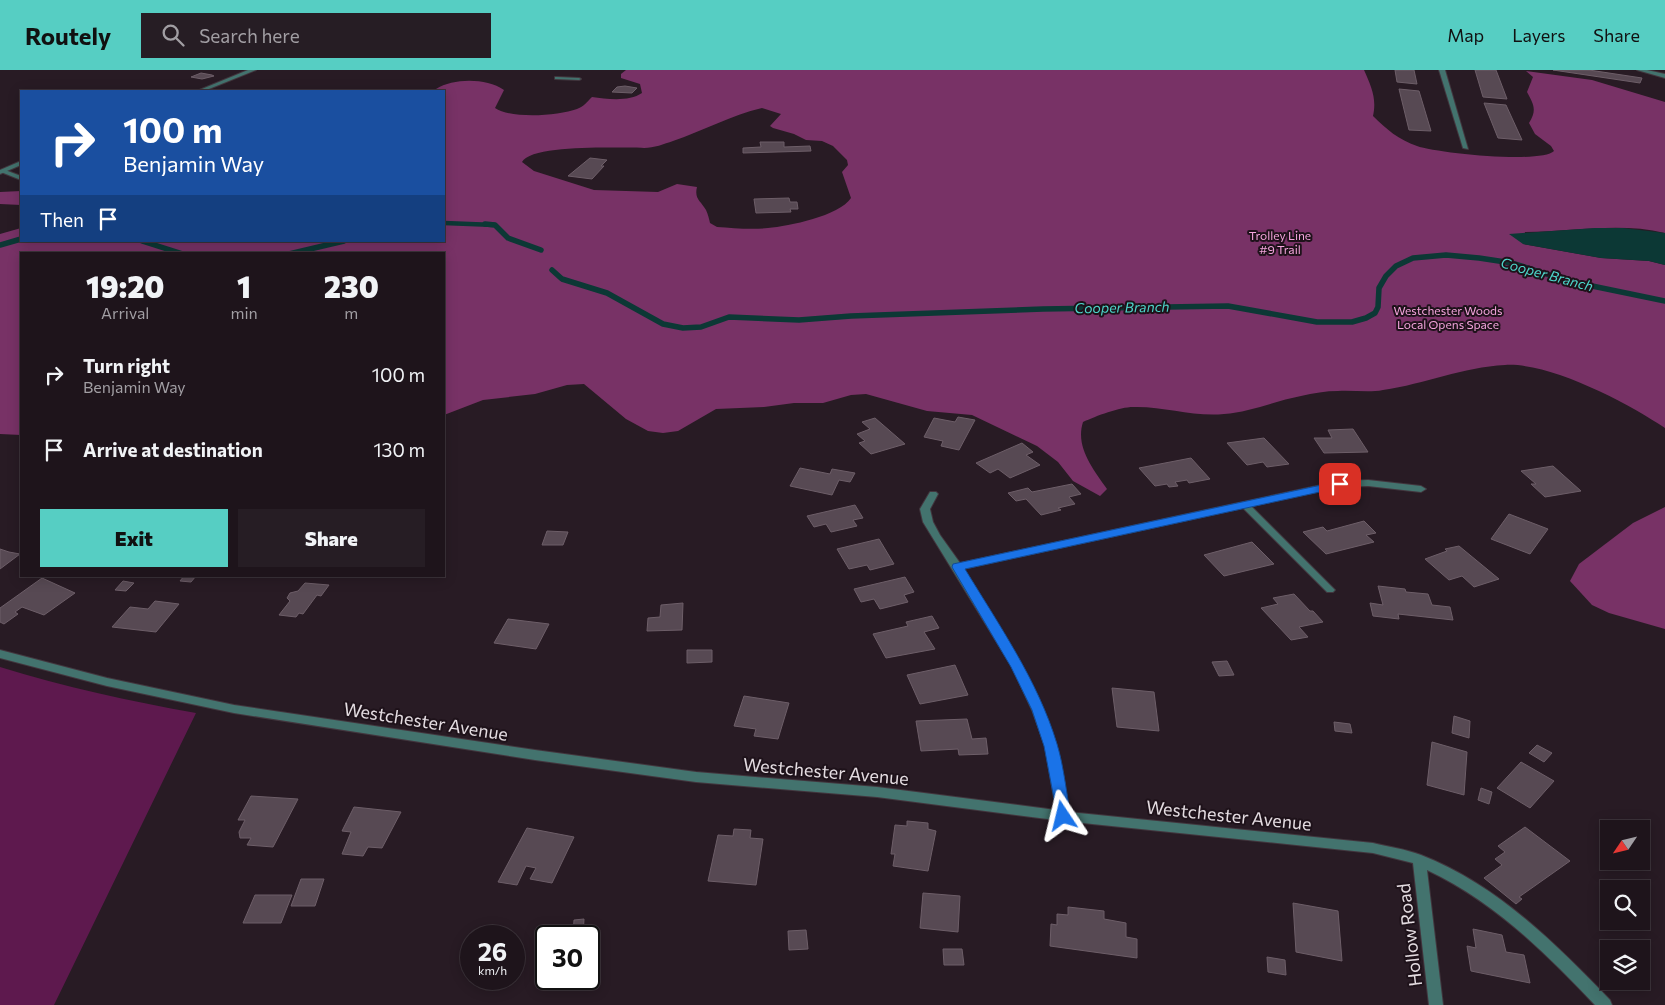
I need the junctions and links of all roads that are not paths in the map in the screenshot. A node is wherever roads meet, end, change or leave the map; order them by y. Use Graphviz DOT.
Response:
graph roads {
  1 [pos="253,70"];
  2 [pos="1442,70"];
  3 [pos="1640,70"];
  4 [pos="1665,76"];
  5 [pos="557,78"];
  6 [pos="579,79"];
  7 [pos="203,90"];
  8 [pos="1466,148"];
  9 [pos="20,163"];
  10 [pos="2,171"];
  11 [pos="20,178"];
  12 [pos="1421,490"];
  13 [pos="933,494"];
  14 [pos="1245,505"];
  15 [pos="958,567"];
  16 [pos="1330,590"];
  17 [pos="0,655"];
  18 [pos="1063,816"];
  19 [pos="1419,860"];
  20 [pos="1436,1005"];
  21 [pos="1605,1005"];
  1 -- 7 [label="street"];
  2 -- 8 [label="street"];
  3 -- 4 [label="street"];
  5 -- 6 [label="lane"];
  9 -- 10 [label="street"];
  10 -- 11 [label="lane"];
  12 -- 14 [label="street"];
  13 -- 15 [label="street"];
  14 -- 15 [label="street"];
  14 -- 16 [label="lane"];
  15 -- 18 [label="street"];
  17 -- 18 [label="street, Westchester Avenue"];
  18 -- 19 [label="street, Westchester Avenue"];
  19 -- 20 [label="street, Hollow Road"];
  19 -- 21 [label="street, Westchester Avenue"];
}
